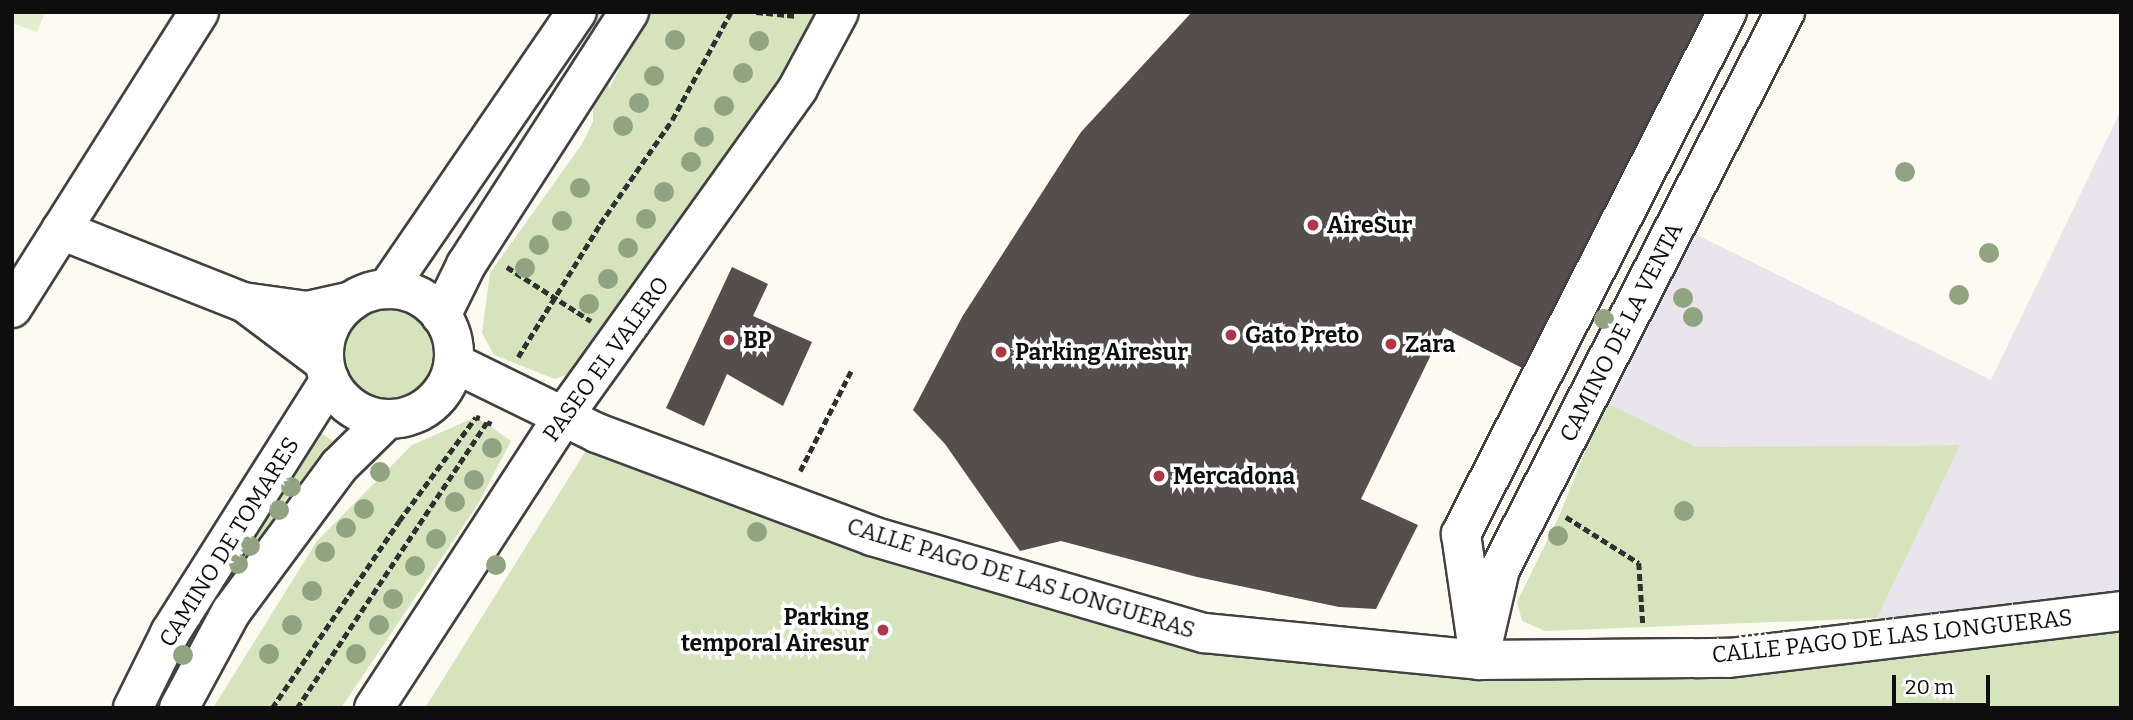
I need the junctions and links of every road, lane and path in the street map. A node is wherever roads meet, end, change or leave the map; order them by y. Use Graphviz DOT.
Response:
graph roads {
  1 [pos="199,12"];
  2 [pos="577,12"];
  3 [pos="629,12"];
  4 [pos="731,12"];
  5 [pos="839,12"];
  6 [pos="1727,12"];
  7 [pos="1786,12"];
  8 [pos="61,230"];
  9 [pos="477,247"];
  10 [pos="387,289"];
  11 [pos="553,298"];
  12 [pos="352,301"];
  13 [pos="243,302"];
  14 [pos="12,308"];
  15 [pos="441,316"];
  16 [pos="621,339"];
  17 [pos="454,363"];
  18 [pos="513,367"];
  19 [pos="327,371"];
  20 [pos="851,371"];
  21 [pos="565,414"];
  22 [pos="477,416"];
  23 [pos="386,419"];
  24 [pos="1535,500"];
  25 [pos="783,503"];
  26 [pos="1461,534"];
  27 [pos="1506,556"];
  28 [pos="2121,611"];
  29 [pos="1647,657"];
  30 [pos="1479,660"];
  31 [pos="133,708"];
  32 [pos="179,708"];
  33 [pos="272,708"];
  34 [pos="374,708"];
  1 -- 8 [label="street"];
  2 -- 10 [label="street"];
  3 -- 9 [label="street"];
  4 -- 11 [label="path"];
  5 -- 16 [label="street, PASEO EL VALERO"];
  6 -- 26 [label="street"];
  7 -- 24 [label="street, CAMINO DE LA VENTA"];
  8 -- 13 [label="street"];
  8 -- 14 [label="street"];
  9 -- 11 [label="path"];
  9 -- 15 [label="street"];
  10 -- 12 [label="street"];
  10 -- 15 [label="street"];
  11 -- 16 [label="path"];
  11 -- 18 [label="path"];
  12 -- 13 [label="street"];
  12 -- 19 [label="street"];
  13 -- 19 [label="street"];
  15 -- 17 [label="street"];
  16 -- 21 [label="street, PASEO EL VALERO"];
  17 -- 21 [label="street, CALLE PAGO DE LAS LONGUERAS"];
  17 -- 23 [label="street"];
  19 -- 23 [label="street"];
  19 -- 31 [label="street, CAMINO DE TOMARES"];
  20 -- 25 [label="path"];
  21 -- 25 [label="street, CALLE PAGO DE LAS LONGUERAS"];
  21 -- 34 [label="street, PASEO EL VALERO"];
  22 -- 33 [label="path"];
  23 -- 32 [label="street, CAMINO DE TOMARES"];
  24 -- 27 [label="street, CAMINO DE LA VENTA"];
  24 -- 29 [label="path"];
  25 -- 30 [label="street, CALLE PAGO DE LAS LONGUERAS"];
  26 -- 27 [label="street"];
  26 -- 30 [label="street"];
  27 -- 30 [label="street, CAMINO DE LA VENTA"];
  28 -- 29 [label="street, CALLE PAGO DE LAS LONGUERAS"];
  29 -- 30 [label="street, CALLE PAGO DE LAS LONGUERAS"];
}
